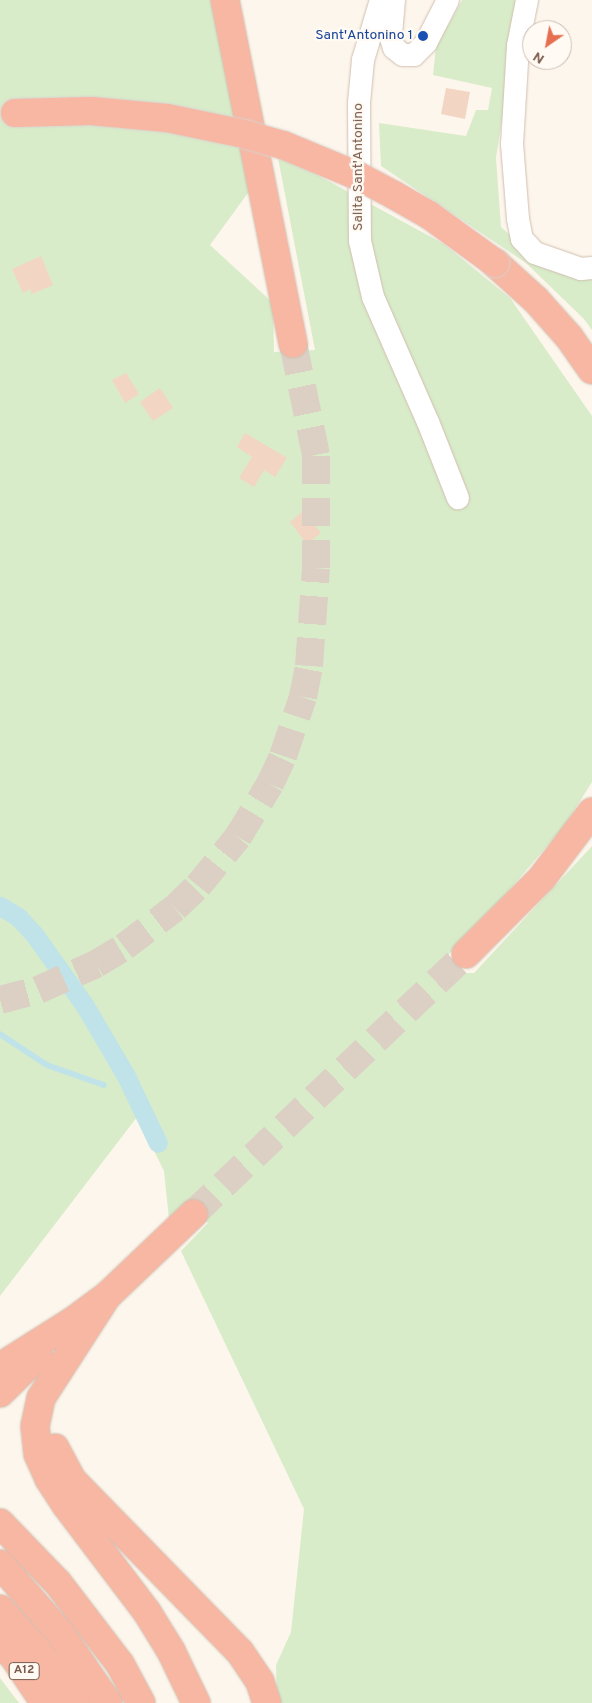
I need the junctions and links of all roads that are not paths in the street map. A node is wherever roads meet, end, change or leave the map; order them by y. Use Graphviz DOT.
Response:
graph roads {
  1 [pos="225,0"];
  2 [pos="240,0"];
  3 [pos="381,0"];
  4 [pos="394,0"];
  5 [pos="448,0"];
  6 [pos="527,0"];
  7 [pos="235,48"];
  8 [pos="8,115"];
  9 [pos="592,268"];
  10 [pos="293,343"];
  11 [pos="592,370"];
  12 [pos="458,498"];
  13 [pos="592,812"];
  14 [pos="466,954"];
  15 [pos="193,1214"];
  16 [pos="107,1296"];
  17 [pos="73,1321"];
  18 [pos="66,1357"];
  19 [pos="0,1366"];
  20 [pos="0,1393"];
  21 [pos="0,1523"];
  22 [pos="0,1564"];
  23 [pos="0,1609"];
  24 [pos="0,1642"];
  25 [pos="45,1703"];
  26 [pos="76,1703"];
  27 [pos="108,1703"];
  28 [pos="142,1703"];
  29 [pos="196,1703"];
  30 [pos="267,1703"];
  1 -- 7 [label="highway"];
  2 -- 7 [label="highway"];
  3 -- 12 [label="street, Salita Sant'Antonino"];
  4 -- 5 [label="street"];
  6 -- 9 [label="street"];
  7 -- 10 [label="highway"];
  8 -- 11 [label="highway, bridge"];
  13 -- 14 [label="highway"];
  15 -- 16 [label="highway"];
  16 -- 17 [label="highway"];
  16 -- 18 [label="highway"];
  17 -- 19 [label="highway"];
  17 -- 20 [label="highway"];
  18 -- 29 [label="highway"];
  18 -- 30 [label="highway"];
  21 -- 28 [label="highway"];
  22 -- 27 [label="highway"];
  23 -- 26 [label="highway"];
  24 -- 25 [label="highway, A12"];
}
